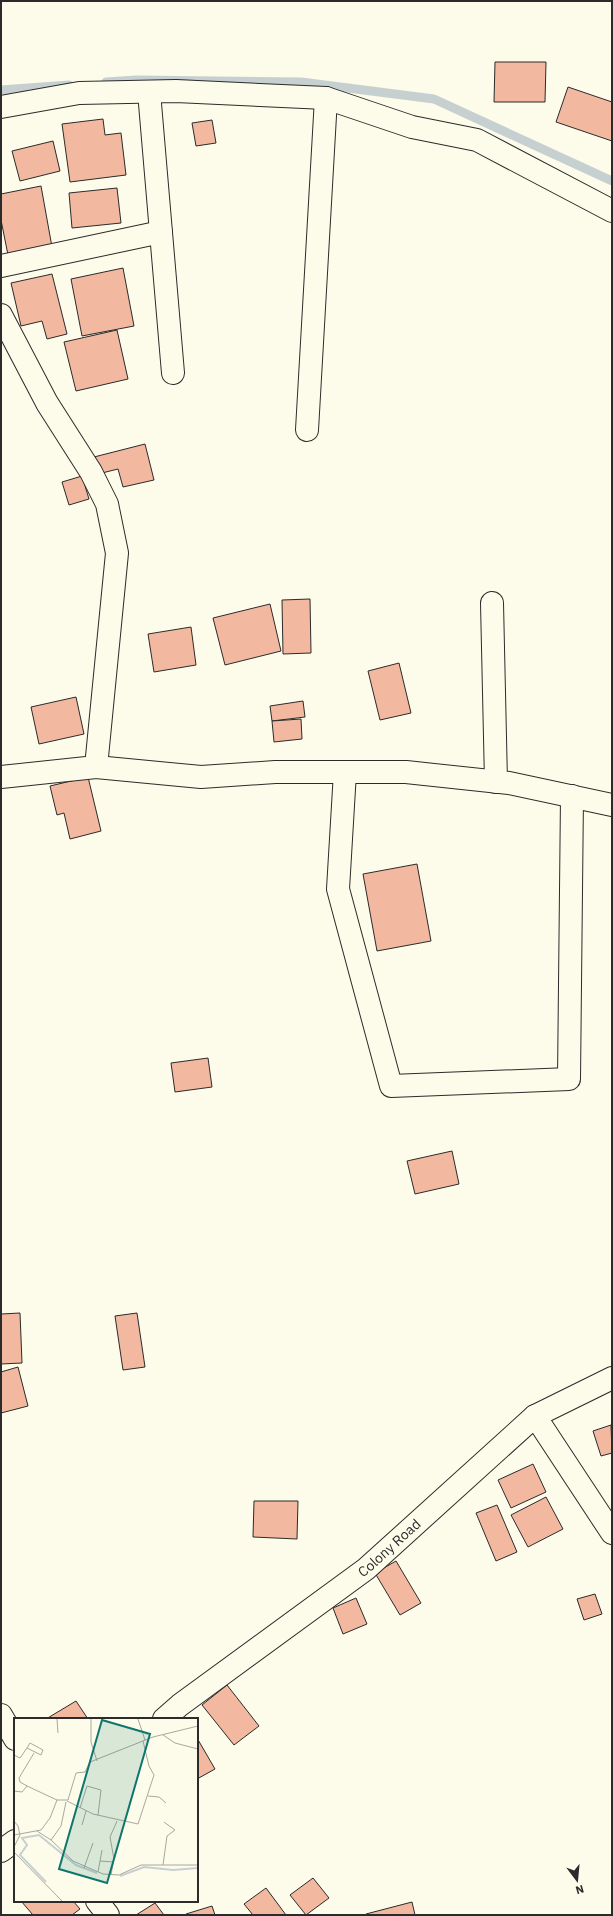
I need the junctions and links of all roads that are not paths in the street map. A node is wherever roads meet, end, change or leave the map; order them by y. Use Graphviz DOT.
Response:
graph roads {
  1 [pos="149,92"];
  2 [pos="326,98"];
  3 [pos="1,107"];
  4 [pos="612,211"];
  5 [pos="161,232"];
  6 [pos="1,266"];
  7 [pos="1,315"];
  8 [pos="173,373"];
  9 [pos="307,430"];
  10 [pos="492,603"];
  11 [pos="96,766"];
  12 [pos="346,772"];
  13 [pos="1,777"];
  14 [pos="496,782"];
  15 [pos="572,796"];
  16 [pos="612,805"];
  17 [pos="612,1378"];
  18 [pos="535,1416"];
  19 [pos="612,1533"];
  20 [pos="1,1715"];
  21 [pos="165,1718"];
  22 [pos="14,1737"];
  23 [pos="14,1842"];
  24 [pos="1,1851"];
  25 [pos="98,1902"];
  26 [pos="108,1915"];
  1 -- 2 [label="street"];
  1 -- 3 [label="street"];
  1 -- 5 [label="street"];
  2 -- 4 [label="street"];
  2 -- 9 [label="street"];
  5 -- 6 [label="street"];
  5 -- 8 [label="street"];
  7 -- 11 [label="street"];
  10 -- 14 [label="street"];
  11 -- 12 [label="street"];
  11 -- 13 [label="street"];
  12 -- 14 [label="street"];
  12 -- 15 [label="street"];
  14 -- 15 [label="street"];
  15 -- 16 [label="street"];
  17 -- 18 [label="street, Colony Road"];
  18 -- 19 [label="street"];
  18 -- 21 [label="street, Colony Road"];
  20 -- 22 [label="street"];
  23 -- 24 [label="street"];
  25 -- 26 [label="street"];
}
